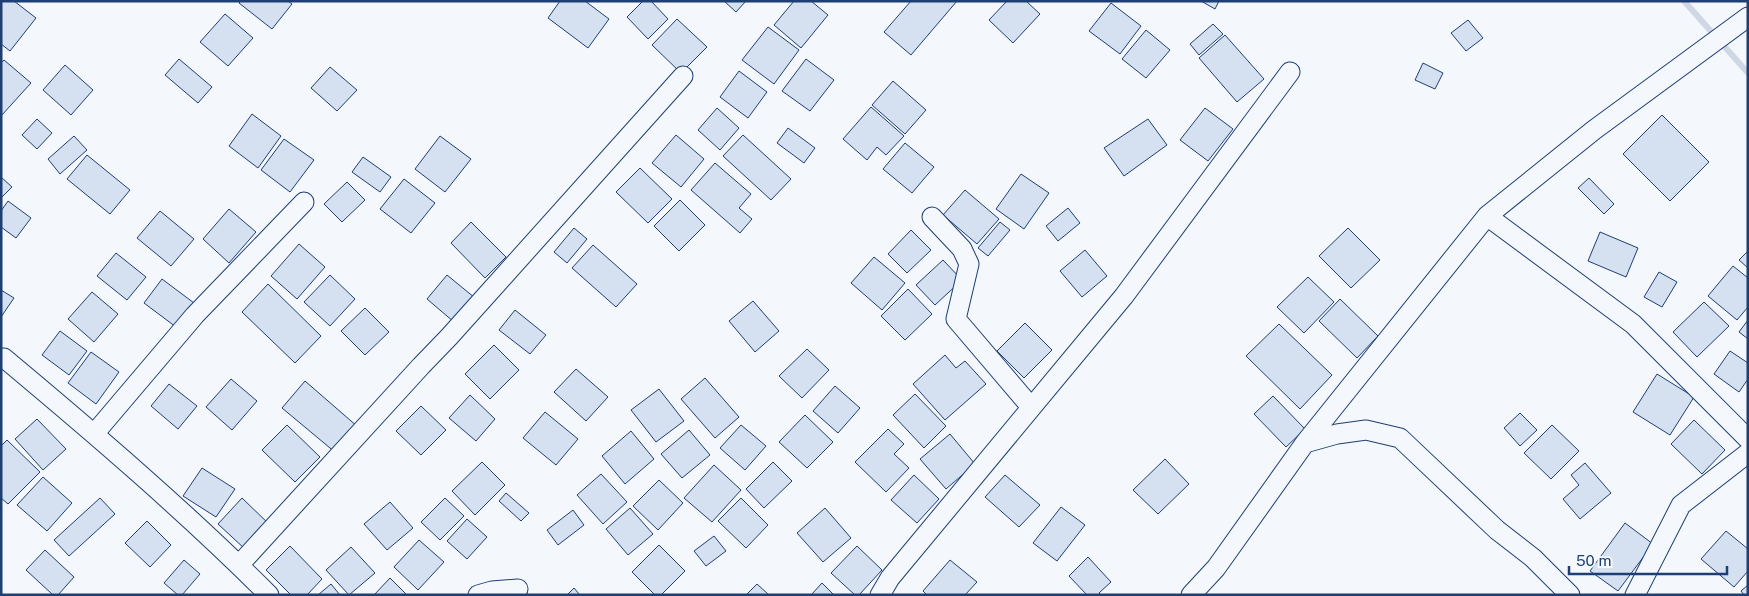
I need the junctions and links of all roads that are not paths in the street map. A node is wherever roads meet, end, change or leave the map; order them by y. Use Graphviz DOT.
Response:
graph roads {
  1 [pos="1748,17"];
  2 [pos="1290,72"];
  3 [pos="683,76"];
  4 [pos="304,202"];
  5 [pos="1488,216"];
  6 [pos="932,217"];
  7 [pos="4,358"];
  8 [pos="1031,407"];
  9 [pos="94,434"];
  10 [pos="1748,439"];
  11 [pos="1304,443"];
  12 [pos="1748,453"];
  13 [pos="240,565"];
  14 [pos="518,589"];
  15 [pos="270,595"];
  16 [pos="478,595"];
  17 [pos="880,595"];
  18 [pos="1191,595"];
  19 [pos="1570,595"];
  20 [pos="1635,595"];
  1 -- 5 [label="street"];
  2 -- 8 [label="street"];
  3 -- 13 [label="street"];
  4 -- 9 [label="street"];
  5 -- 10 [label="street"];
  5 -- 11 [label="street"];
  6 -- 8 [label="street"];
  7 -- 9 [label="street"];
  8 -- 17 [label="street"];
  9 -- 13 [label="street"];
  11 -- 18 [label="street"];
  11 -- 19 [label="street"];
  12 -- 20 [label="street"];
  13 -- 15 [label="street"];
  14 -- 16 [label="street"];
}
